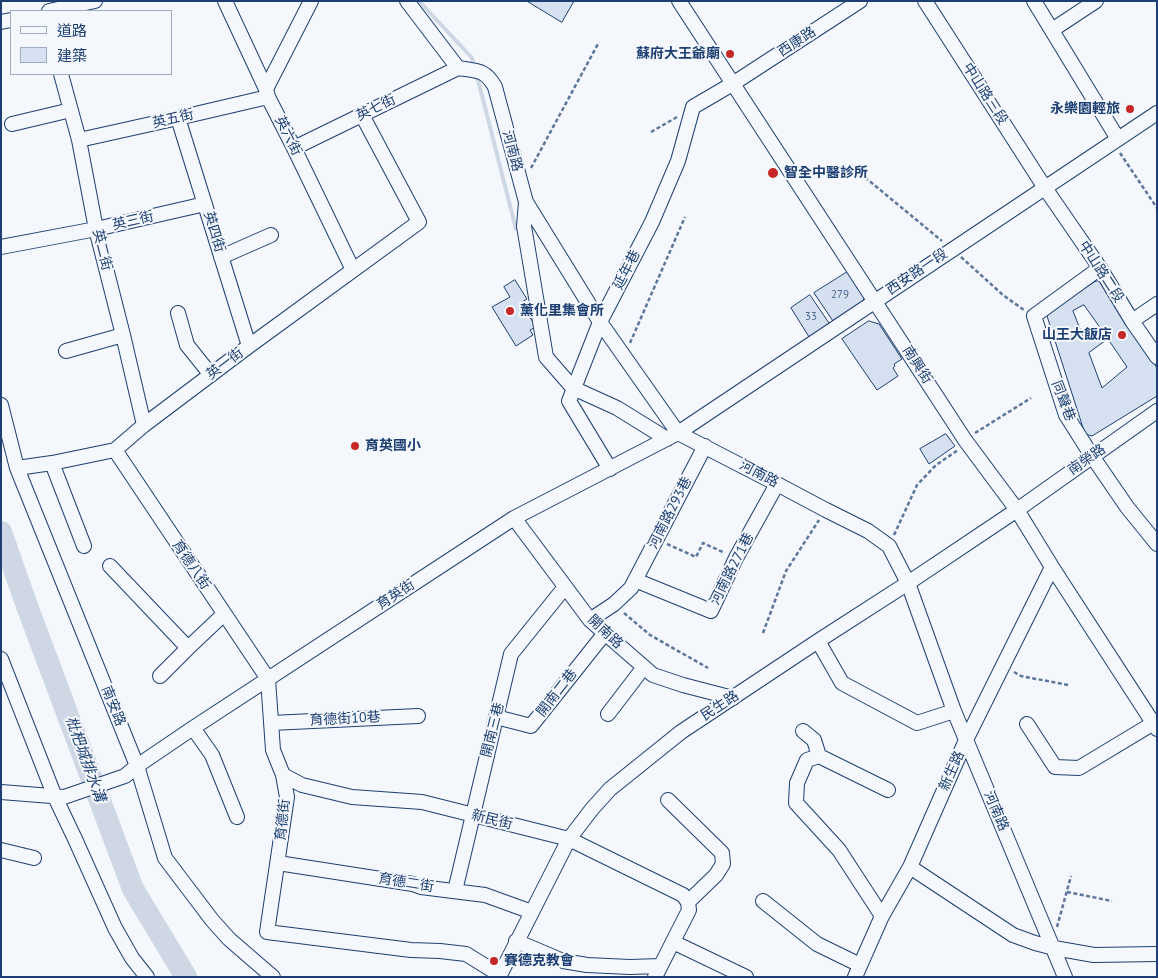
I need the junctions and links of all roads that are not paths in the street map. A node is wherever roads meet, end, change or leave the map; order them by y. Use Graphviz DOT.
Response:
graph roads {
  1 [pos="95,1"];
  2 [pos="225,1"];
  3 [pos="311,1"];
  4 [pos="407,1"];
  5 [pos="679,1"];
  6 [pos="860,1"];
  7 [pos="925,1"];
  8 [pos="1034,1"];
  9 [pos="1096,1"];
  10 [pos="54,10"];
  11 [pos="1052,30"];
  12 [pos="458,68"];
  13 [pos="61,75"];
  14 [pos="734,83"];
  15 [pos="267,93"];
  16 [pos="71,110"];
  17 [pos="1157,113"];
  18 [pos="362,115"];
  19 [pos="178,118"];
  20 [pos="12,124"];
  21 [pos="79,140"];
  22 [pos="1115,140"];
  23 [pos="294,148"];
  24 [pos="1045,188"];
  25 [pos="526,202"];
  26 [pos="205,204"];
  27 [pos="96,229"];
  28 [pos="271,235"];
  29 [pos="1,248"];
  30 [pos="221,257"];
  31 [pos="1100,268"];
  32 [pos="353,270"];
  33 [pos="875,300"];
  34 [pos="1157,304"];
  35 [pos="178,313"];
  36 [pos="1132,320"];
  37 [pos="600,322"];
  38 [pos="123,335"];
  39 [pos="249,346"];
  40 [pos="66,351"];
  41 [pos="1157,356"];
  42 [pos="211,374"];
  43 [pos="573,388"];
  44 [pos="1,405"];
  45 [pos="1157,411"];
  46 [pos="144,426"];
  47 [pos="673,436"];
  48 [pos="705,446"];
  49 [pos="115,450"];
  50 [pos="1092,456"];
  51 [pos="52,463"];
  52 [pos="17,468"];
  53 [pos="610,469"];
  54 [pos="777,484"];
  55 [pos="1017,510"];
  56 [pos="514,518"];
  57 [pos="1157,544"];
  58 [pos="84,546"];
  59 [pos="110,566"];
  60 [pos="1052,567"];
  61 [pos="635,580"];
  62 [pos="908,584"];
  63 [pos="565,587"];
  64 [pos="224,614"];
  65 [pos="590,620"];
  66 [pos="605,632"];
  67 [pos="818,640"];
  68 [pos="188,648"];
  69 [pos="1,658"];
  70 [pos="644,667"];
  71 [pos="160,676"];
  72 [pos="268,679"];
  73 [pos="732,698"];
  74 [pos="954,711"];
  75 [pos="608,714"];
  76 [pos="418,716"];
  77 [pos="496,717"];
  78 [pos="271,723"];
  79 [pos="1027,724"];
  80 [pos="1156,724"];
  81 [pos="193,728"];
  82 [pos="803,731"];
  83 [pos="966,740"];
  84 [pos="818,756"];
  85 [pos="137,766"];
  86 [pos="283,775"];
  87 [pos="888,790"];
  88 [pos="1,792"];
  89 [pos="59,797"];
  90 [pos="668,800"];
  91 [pos="472,815"];
  92 [pos="238,817"];
  93 [pos="569,839"];
  94 [pos="1,850"];
  95 [pos="34,858"];
  96 [pos="278,863"];
  97 [pos="910,867"];
  98 [pos="455,891"];
  99 [pos="763,901"];
  100 [pos="688,902"];
  101 [pos="532,912"];
  102 [pos="882,916"];
  103 [pos="516,941"];
  104 [pos="673,942"];
  105 [pos="1054,948"];
  106 [pos="1157,954"];
  107 [pos="658,971"];
  108 [pos="857,971"];
  109 [pos="500,976"];
  110 [pos="147,977"];
  111 [pos="273,977"];
  112 [pos="746,977"];
  113 [pos="1065,977"];
  1 -- 10 [label="street"];
  2 -- 15 [label="street, 英六街"];
  3 -- 15 [label="street"];
  4 -- 12 [label="street"];
  5 -- 14 [label="street, 南興街"];
  6 -- 14 [label="street, 西康路"];
  7 -- 24 [label="street, 中山路三段"];
  8 -- 11 [label="street"];
  9 -- 11 [label="street"];
  11 -- 22 [label="street"];
  12 -- 18 [label="street, 英七街"];
  12 -- 25 [label="street, 河南路"];
  13 -- 16 [label="street, 英二街"];
  14 -- 33 [label="street, 南興街"];
  14 -- 37 [label="street, 延年巷"];
  15 -- 19 [label="street, 英五街"];
  15 -- 23 [label="street, 英六街"];
  16 -- 20 [label="street"];
  16 -- 21 [label="street, 英二街"];
  17 -- 22 [label="street, 西安路一段"];
  18 -- 23 [label="street, 英七街"];
  18 -- 32 [label="street, 英一街"];
  19 -- 21 [label="street, 英五街"];
  19 -- 26 [label="street, 英四街"];
  21 -- 27 [label="street, 英二街"];
  22 -- 24 [label="street, 西安路一段"];
  23 -- 32 [label="street, 英六街"];
  24 -- 31 [label="street, 中山路二段"];
  24 -- 33 [label="street, 西安路一段"];
  25 -- 37 [label="street, 河南路"];
  25 -- 43 [label="street"];
  26 -- 27 [label="street, 英三街"];
  26 -- 30 [label="street, 英四街"];
  27 -- 29 [label="street, 英三街"];
  27 -- 38 [label="street, 英二街"];
  28 -- 30 [label="street"];
  30 -- 39 [label="street, 英四街"];
  31 -- 36 [label="street, 中山路二段"];
  31 -- 50 [label="street, 同聲巷"];
  32 -- 39 [label="street, 英一街"];
  33 -- 47 [label="street, 西安路一段"];
  33 -- 55 [label="street, 南興街"];
  34 -- 36 [label="street"];
  35 -- 42 [label="street"];
  36 -- 41 [label="street, 中山路二段"];
  37 -- 43 [label="street, 延年巷"];
  37 -- 47 [label="street, 河南路"];
  38 -- 40 [label="street"];
  38 -- 46 [label="street, 英二街"];
  39 -- 42 [label="street, 英一街"];
  42 -- 46 [label="street, 英一街"];
  43 -- 47 [label="street"];
  43 -- 53 [label="street, 延年巷"];
  44 -- 52 [label="street, 南安路"];
  45 -- 50 [label="street, 南榮路"];
  46 -- 49 [label="street, 英一街"];
  47 -- 48 [label="street, 河南路"];
  47 -- 53 [label="street, 育英街"];
  48 -- 54 [label="street, 河南路"];
  48 -- 61 [label="street, 河南路293巷"];
  49 -- 51 [label="street, 英一街"];
  49 -- 64 [label="street, 育德八街"];
  50 -- 55 [label="street, 南榮路"];
  50 -- 57 [label="street, 同聲巷"];
  51 -- 52 [label="street, 英一街"];
  51 -- 58 [label="street"];
  52 -- 85 [label="street, 南安路"];
  53 -- 56 [label="street, 育英街"];
  54 -- 61 [label="street, 河南路271巷"];
  54 -- 62 [label="street, 河南路"];
  55 -- 60 [label="street, 南興街"];
  55 -- 62 [label="street, 民生路"];
  56 -- 63 [label="street, 開南路"];
  56 -- 72 [label="street, 育英街"];
  59 -- 68 [label="street"];
  60 -- 80 [label="street, 南興街"];
  60 -- 83 [label="street, 新生路"];
  61 -- 65 [label="street, 河南路293巷"];
  62 -- 67 [label="street, 民生路"];
  62 -- 74 [label="street, 河南路"];
  63 -- 65 [label="street, 開南路"];
  63 -- 77 [label="street, 開南三巷"];
  64 -- 68 [label="street"];
  64 -- 72 [label="street, 育德八街"];
  65 -- 66 [label="street, 開南路"];
  66 -- 70 [label="street, 開南路"];
  66 -- 77 [label="street, 開南二巷"];
  67 -- 73 [label="street, 民生路"];
  67 -- 74 [label="street"];
  68 -- 71 [label="street"];
  69 -- 89 [label="street"];
  70 -- 73 [label="street, 開南路"];
  70 -- 75 [label="street"];
  72 -- 78 [label="street, 育德街"];
  72 -- 81 [label="street, 育英街"];
  73 -- 93 [label="street, 民生路"];
  74 -- 83 [label="street, 河南路"];
  76 -- 78 [label="street, 育德街10巷"];
  77 -- 91 [label="street, 開南三巷"];
  78 -- 86 [label="street, 育德街"];
  79 -- 80 [label="street"];
  81 -- 85 [label="street, 育英街"];
  81 -- 92 [label="street"];
  82 -- 84 [label="street"];
  83 -- 97 [label="street, 新生路"];
  83 -- 105 [label="street, 河南路"];
  84 -- 87 [label="street"];
  84 -- 102 [label="street"];
  85 -- 89 [label="street, 育英街"];
  85 -- 111 [label="street, 南安路"];
  86 -- 91 [label="street, 新民街"];
  86 -- 96 [label="street, 育德街"];
  88 -- 89 [label="street"];
  89 -- 110 [label="street"];
  90 -- 100 [label="street"];
  91 -- 93 [label="street, 新民街"];
  91 -- 98 [label="street, 開南三巷"];
  93 -- 100 [label="street, 新民街"];
  93 -- 101 [label="street, 民生路"];
  94 -- 95 [label="street"];
  96 -- 98 [label="street, 育德二街"];
  96 -- 109 [label="street, 育德街"];
  97 -- 102 [label="street, 新生路"];
  97 -- 105 [label="street"];
  98 -- 101 [label="street, 育德二街"];
  99 -- 108 [label="street"];
  100 -- 104 [label="street"];
  101 -- 103 [label="street, 民生路"];
  102 -- 108 [label="street, 新生路"];
  103 -- 107 [label="street"];
  103 -- 109 [label="street, 民生路"];
  104 -- 107 [label="street"];
  104 -- 112 [label="street"];
  105 -- 106 [label="street"];
  105 -- 113 [label="street, 河南路"];
}
